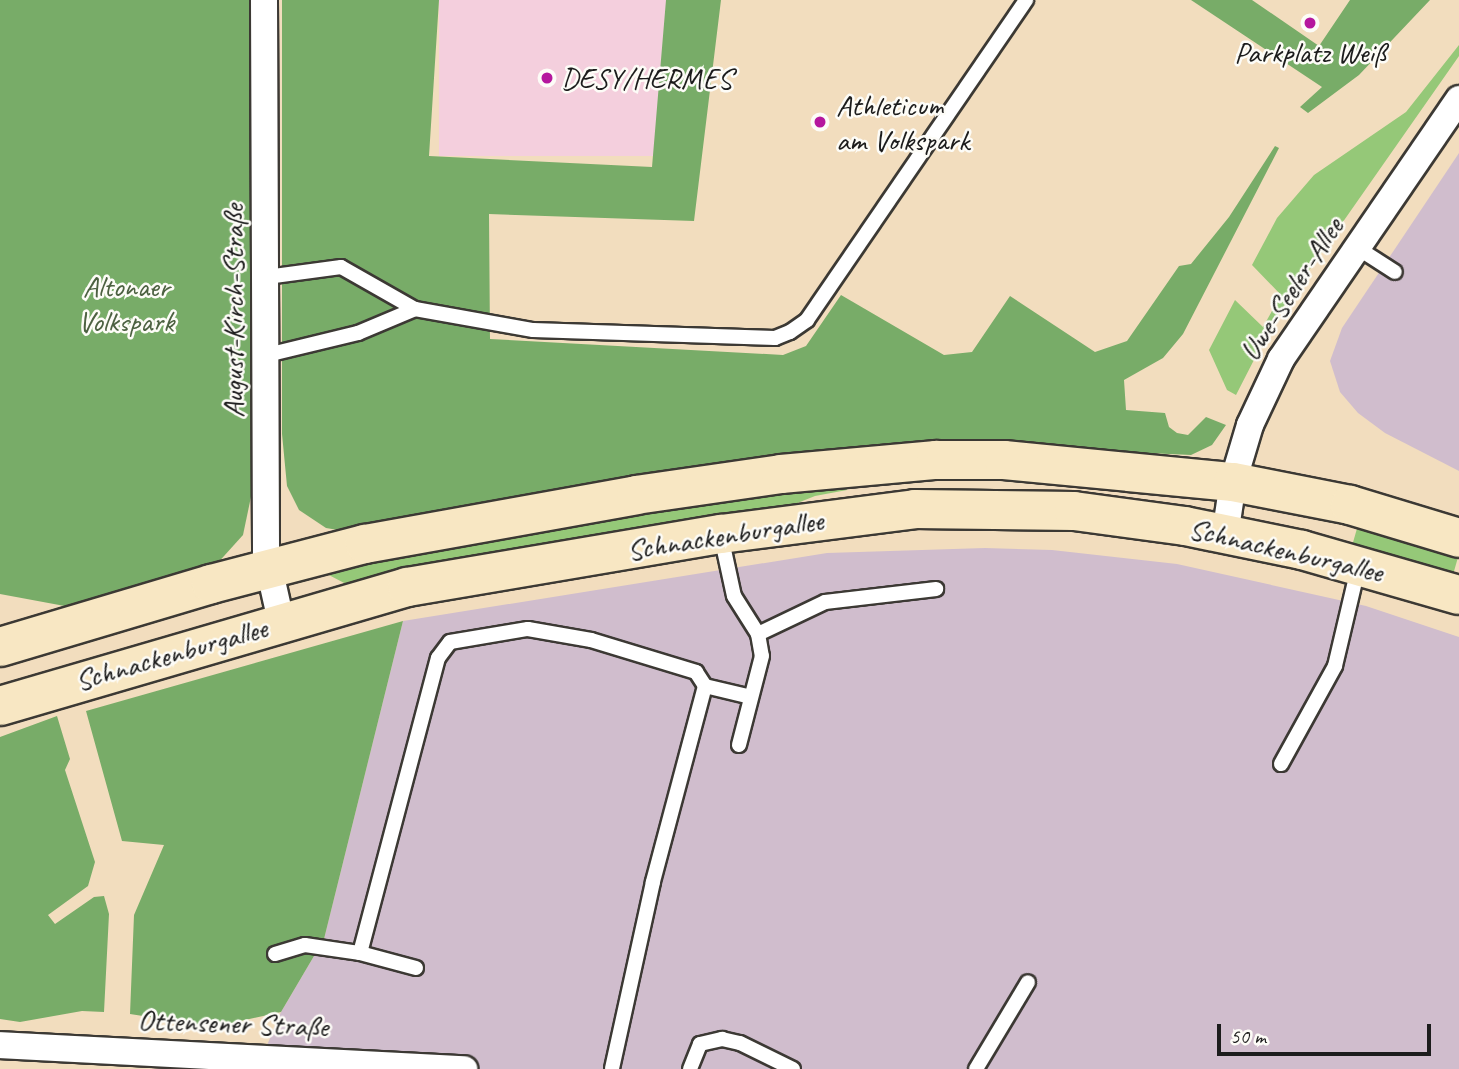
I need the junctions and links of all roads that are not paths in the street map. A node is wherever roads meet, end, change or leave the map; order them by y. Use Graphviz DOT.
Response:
graph roads {
  1 [pos="264,0"];
  2 [pos="1026,0"];
  3 [pos="1459,99"];
  4 [pos="1356,247"];
  5 [pos="1395,272"];
  6 [pos="267,276"];
  7 [pos="415,309"];
  8 [pos="267,355"];
  9 [pos="1233,482"];
  10 [pos="721,534"];
  11 [pos="1225,535"];
  12 [pos="1459,538"];
  13 [pos="1359,565"];
  14 [pos="269,569"];
  15 [pos="936,589"];
  16 [pos="1459,595"];
  17 [pos="281,621"];
  18 [pos="758,634"];
  19 [pos="0,648"];
  20 [pos="705,686"];
  21 [pos="751,697"];
  22 [pos="0,706"];
  23 [pos="739,745"];
  24 [pos="1281,764"];
  25 [pos="360,953"];
  26 [pos="275,954"];
  27 [pos="416,968"];
  28 [pos="1028,982"];
  29 [pos="0,1045"];
  30 [pos="292,1063"];
  31 [pos="464,1069"];
  32 [pos="612,1069"];
  33 [pos="690,1069"];
  34 [pos="793,1069"];
  35 [pos="976,1069"];
  1 -- 6 [label="street, August-Kirch-Straße"];
  2 -- 7 [label="lane"];
  3 -- 4 [label="street, Uwe-Seeler-Allee"];
  4 -- 5 [label="lane"];
  4 -- 9 [label="street, Uwe-Seeler-Allee"];
  6 -- 7 [label="lane"];
  6 -- 8 [label="street, August-Kirch-Straße"];
  7 -- 8 [label="lane"];
  8 -- 14 [label="street, August-Kirch-Straße"];
  9 -- 11 [label="street, Uwe-Seeler-Allee"];
  9 -- 12 [label="main road, Schnackenburgallee"];
  9 -- 14 [label="main road, Schnackenburgallee"];
  10 -- 11 [label="main road, Schnackenburgallee"];
  10 -- 17 [label="main road, Schnackenburgallee"];
  10 -- 18 [label="lane"];
  11 -- 13 [label="main road, Schnackenburgallee"];
  13 -- 16 [label="main road, Schnackenburgallee"];
  13 -- 24 [label="lane"];
  14 -- 17 [label="street, August-Kirch-Straße"];
  14 -- 19 [label="main road, Schnackenburgallee"];
  15 -- 18 [label="lane"];
  17 -- 22 [label="main road, Schnackenburgallee"];
  18 -- 21 [label="lane"];
  20 -- 21 [label="lane"];
  20 -- 25 [label="lane"];
  20 -- 32 [label="lane"];
  21 -- 23 [label="lane"];
  25 -- 26 [label="lane"];
  25 -- 27 [label="lane"];
  28 -- 35 [label="lane"];
  29 -- 30 [label="street, Ottensener Straße"];
  30 -- 31 [label="street, Ottensener Straße"];
  33 -- 34 [label="lane"];
}
